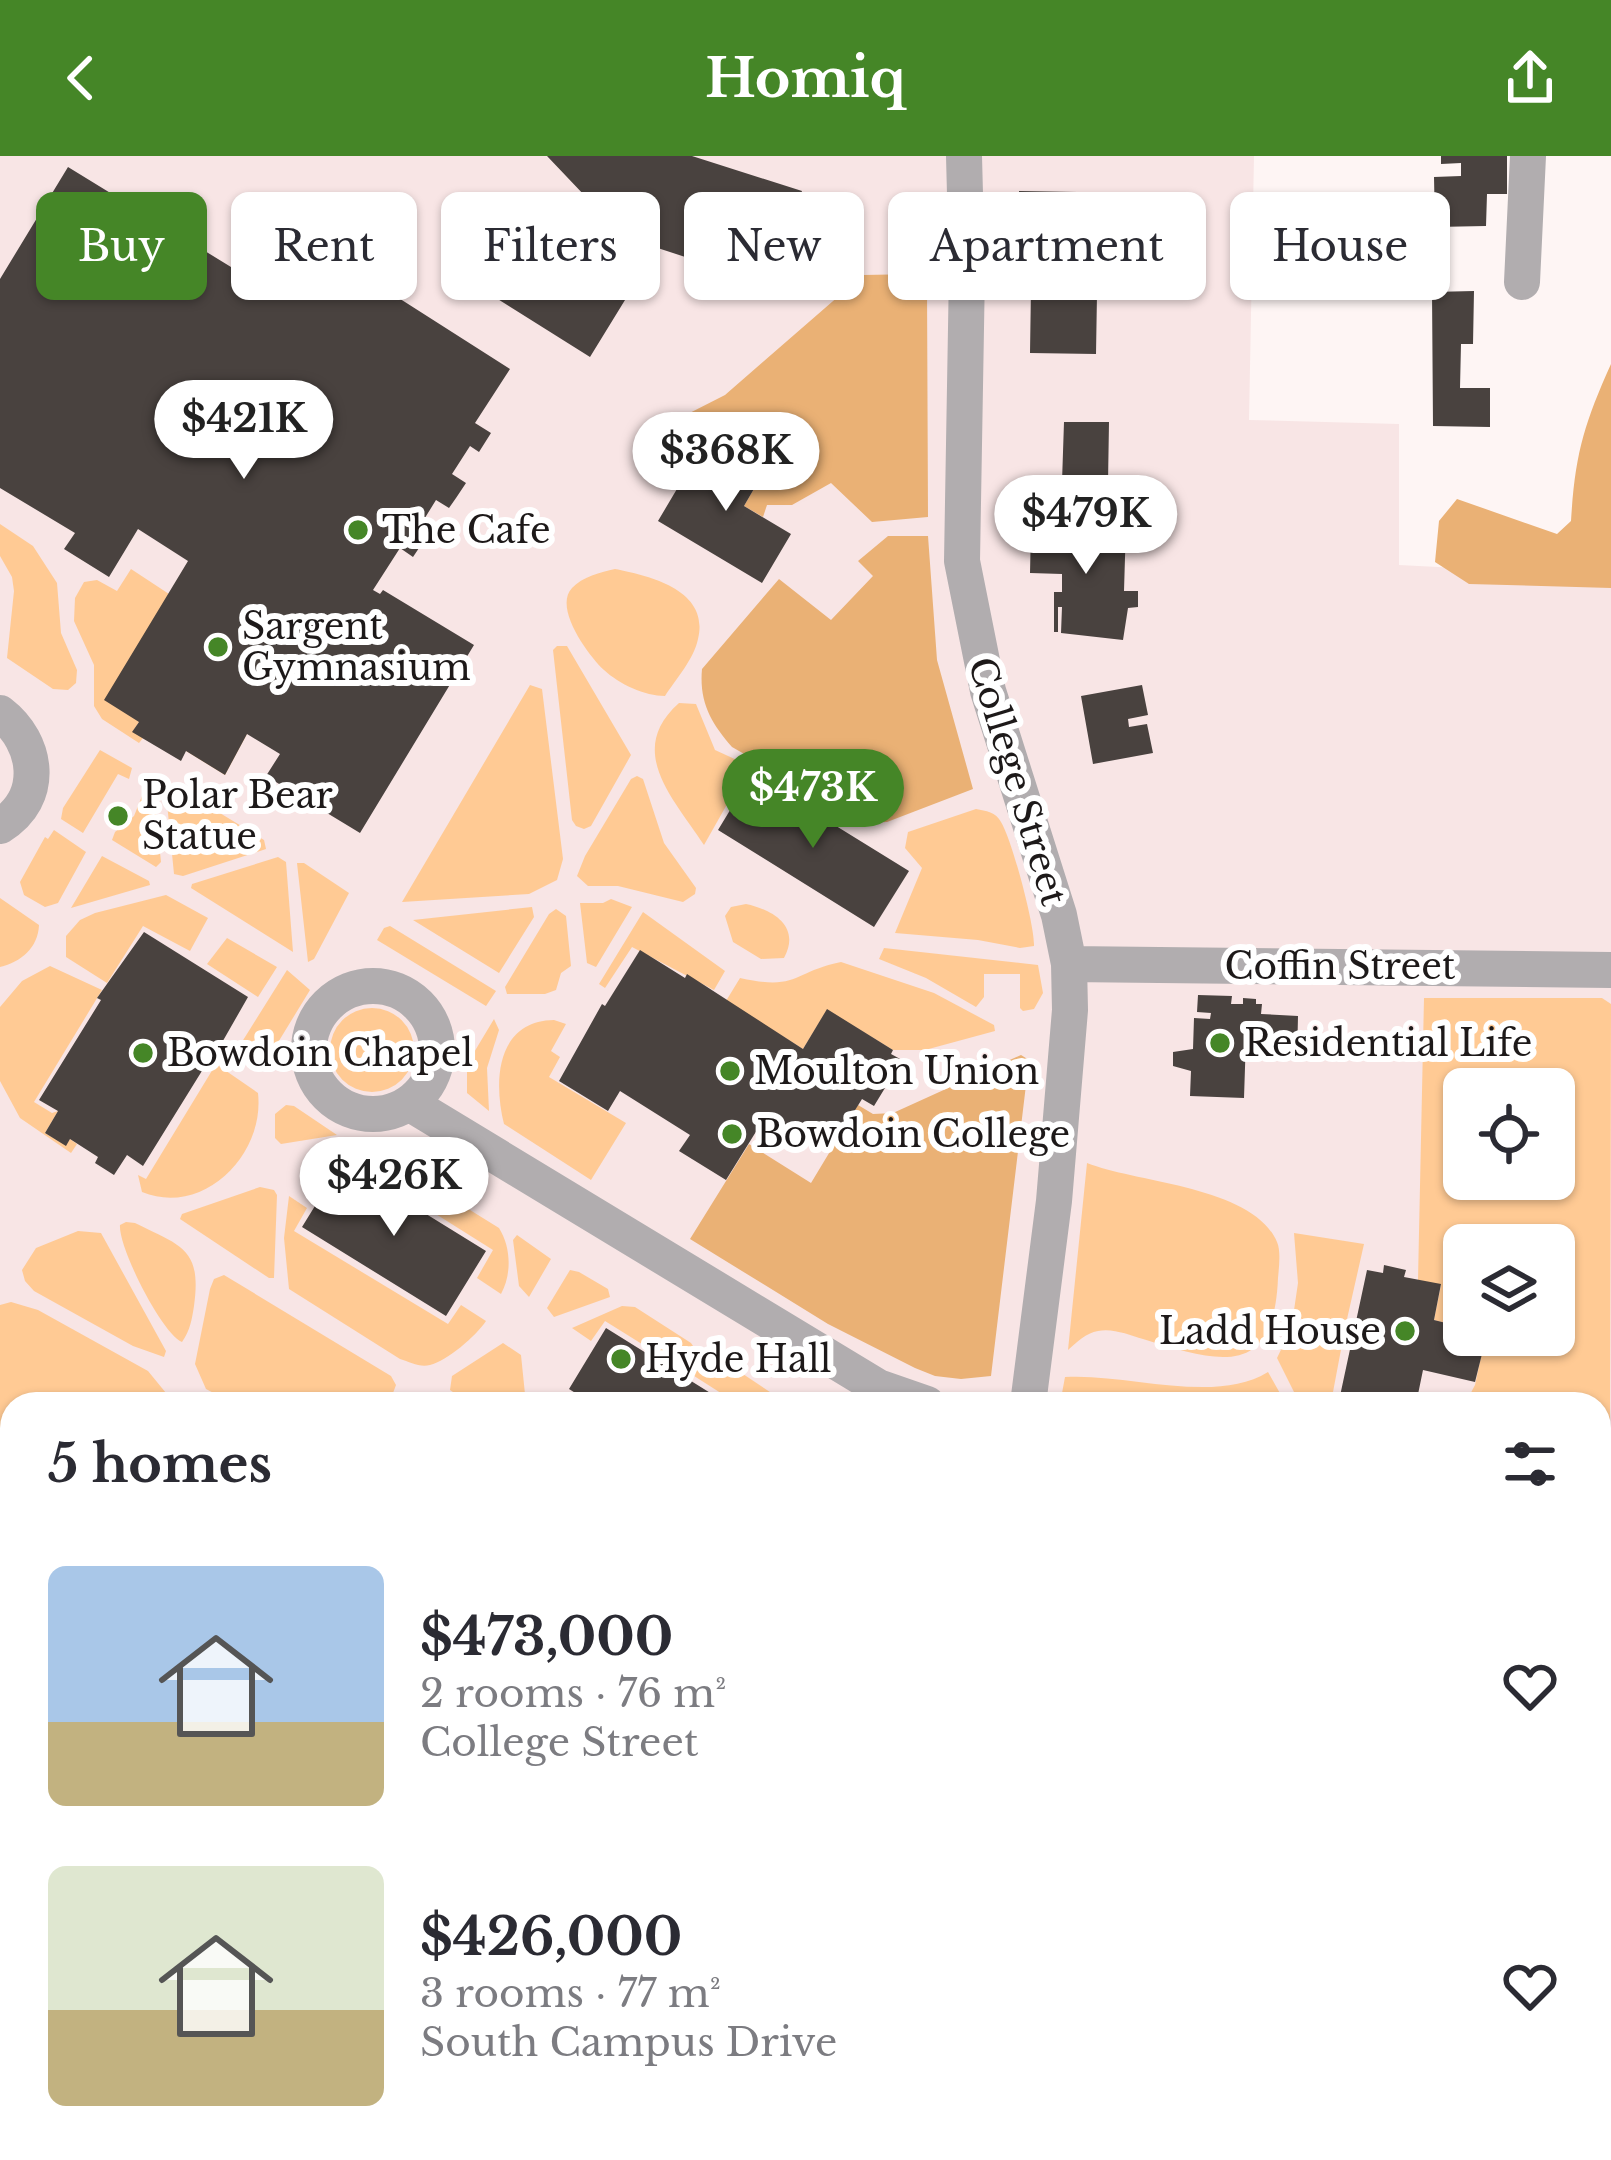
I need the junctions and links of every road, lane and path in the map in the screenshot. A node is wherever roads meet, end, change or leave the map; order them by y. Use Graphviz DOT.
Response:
graph roads {
  1 [pos="964,156"];
  2 [pos="1528,156"];
  3 [pos="1522,282"];
  4 [pos="0,713"];
  5 [pos="0,826"];
  6 [pos="1069,964"];
  7 [pos="1611,970"];
  8 [pos="409,1102"];
  9 [pos="892,1392"];
  10 [pos="1030,1392"];
  1 -- 6 [label="street, College Street"];
  2 -- 3 [label="street"];
  4 -- 5 [label="street"];
  6 -- 7 [label="street, Coffin Street"];
  6 -- 10 [label="street, College Street"];
  8 -- 9 [label="street"];
}
